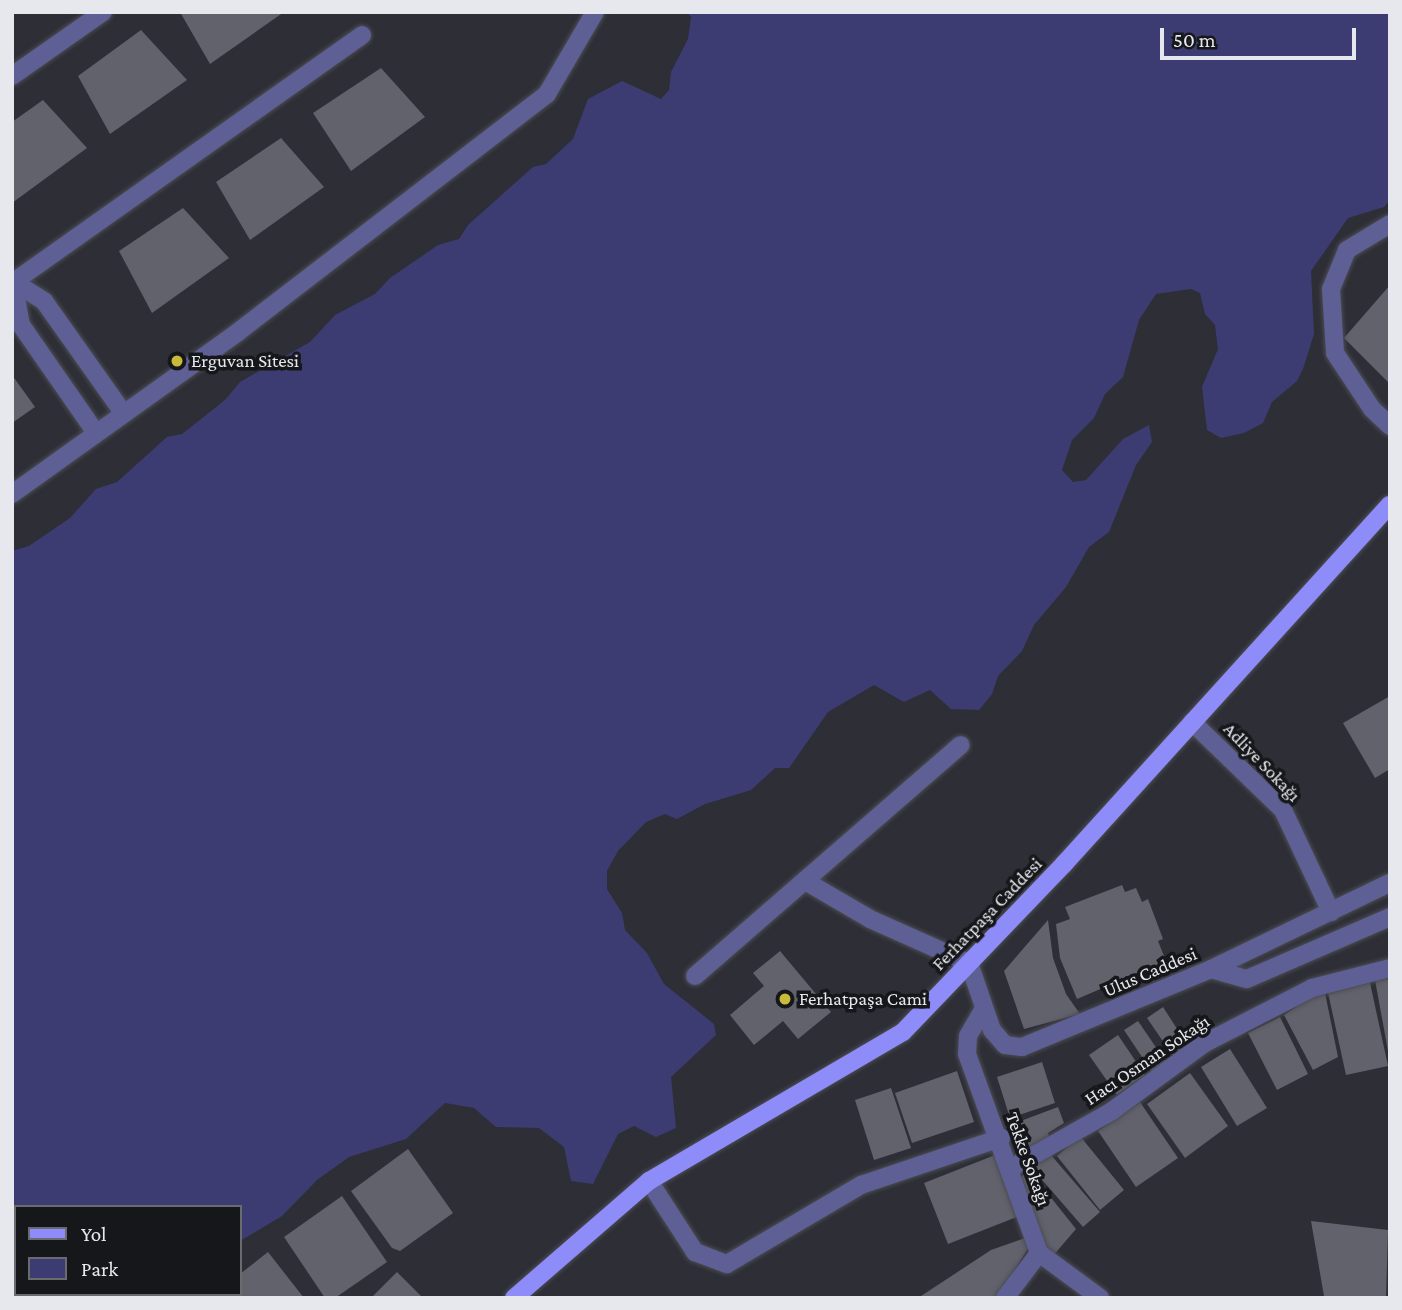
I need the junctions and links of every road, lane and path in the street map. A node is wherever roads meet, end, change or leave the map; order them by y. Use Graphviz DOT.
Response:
graph roads {
  1 [pos="103,12"];
  2 [pos="595,12"];
  3 [pos="362,35"];
  4 [pos="12,76"];
  5 [pos="1390,224"];
  6 [pos="13,282"];
  7 [pos="124,414"];
  8 [pos="1390,426"];
  9 [pos="96,433"];
  10 [pos="12,494"];
  11 [pos="1390,505"];
  12 [pos="1192,722"];
  13 [pos="961,745"];
  14 [pos="805,881"];
  15 [pos="1390,883"];
  16 [pos="1331,912"];
  17 [pos="1390,917"];
  18 [pos="969,962"];
  19 [pos="1390,968"];
  20 [pos="1211,969"];
  21 [pos="695,976"];
  22 [pos="984,1010"];
  23 [pos="1001,1138"];
  24 [pos="1011,1168"];
  25 [pos="649,1181"];
  26 [pos="1039,1254"];
  27 [pos="514,1298"];
  28 [pos="1005,1298"];
  29 [pos="1100,1298"];
  1 -- 4 [label="street"];
  2 -- 7 [label="street"];
  3 -- 6 [label="street"];
  5 -- 8 [label="street"];
  6 -- 7 [label="street"];
  6 -- 9 [label="street"];
  7 -- 9 [label="street"];
  9 -- 10 [label="street"];
  11 -- 12 [label="main road, Ferhatpaşa Caddesi"];
  12 -- 16 [label="street, Adliye Sokağı"];
  12 -- 18 [label="main road, Ferhatpaşa Caddesi"];
  13 -- 14 [label="street"];
  14 -- 18 [label="street"];
  14 -- 21 [label="street"];
  15 -- 16 [label="street, Ulus Caddesi"];
  16 -- 20 [label="street, Ulus Caddesi"];
  17 -- 20 [label="street"];
  18 -- 22 [label="street, Ulus Caddesi"];
  18 -- 25 [label="main road, Ferhatpaşa Caddesi"];
  19 -- 24 [label="street, Hacı Osman Sokağı"];
  20 -- 22 [label="street, Ulus Caddesi"];
  22 -- 23 [label="street, Tekke Sokağı"];
  23 -- 24 [label="street, Tekke Sokağı"];
  23 -- 25 [label="street"];
  24 -- 26 [label="street, Tekke Sokağı"];
  25 -- 27 [label="main road, Ferhatpaşa Caddesi"];
  26 -- 28 [label="street"];
  26 -- 29 [label="street"];
}
